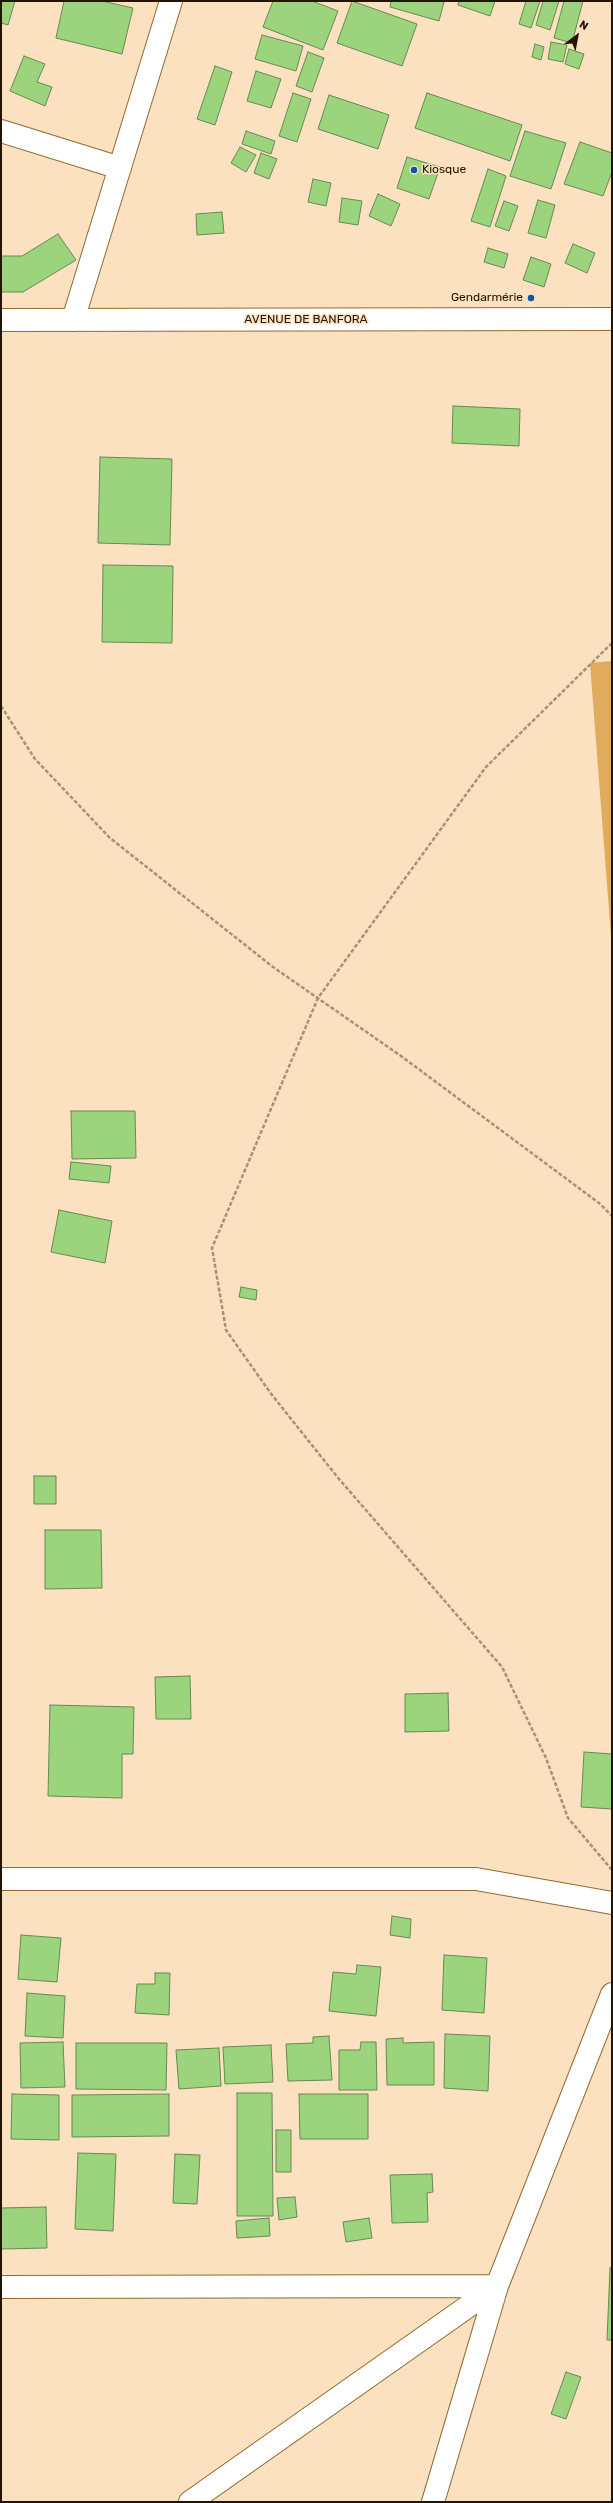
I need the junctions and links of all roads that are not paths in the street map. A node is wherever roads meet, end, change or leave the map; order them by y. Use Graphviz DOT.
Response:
graph roads {
  1 [pos="171,1"];
  2 [pos="1,131"];
  3 [pos="120,168"];
  4 [pos="612,319"];
  5 [pos="1,320"];
  6 [pos="73,320"];
  7 [pos="1,1879"];
  8 [pos="612,1903"];
  9 [pos="612,1994"];
  10 [pos="497,2286"];
  11 [pos="1,2287"];
  12 [pos="190,2502"];
  13 [pos="433,2502"];
  1 -- 3 [label="street"];
  2 -- 3 [label="street"];
  3 -- 6 [label="street"];
  4 -- 6 [label="street, AVENUE DE BANFORA"];
  5 -- 6 [label="street, AVENUE DE BANFORA"];
  7 -- 8 [label="street"];
  9 -- 10 [label="street"];
  10 -- 11 [label="street"];
  10 -- 12 [label="street"];
  10 -- 13 [label="street"];
}
